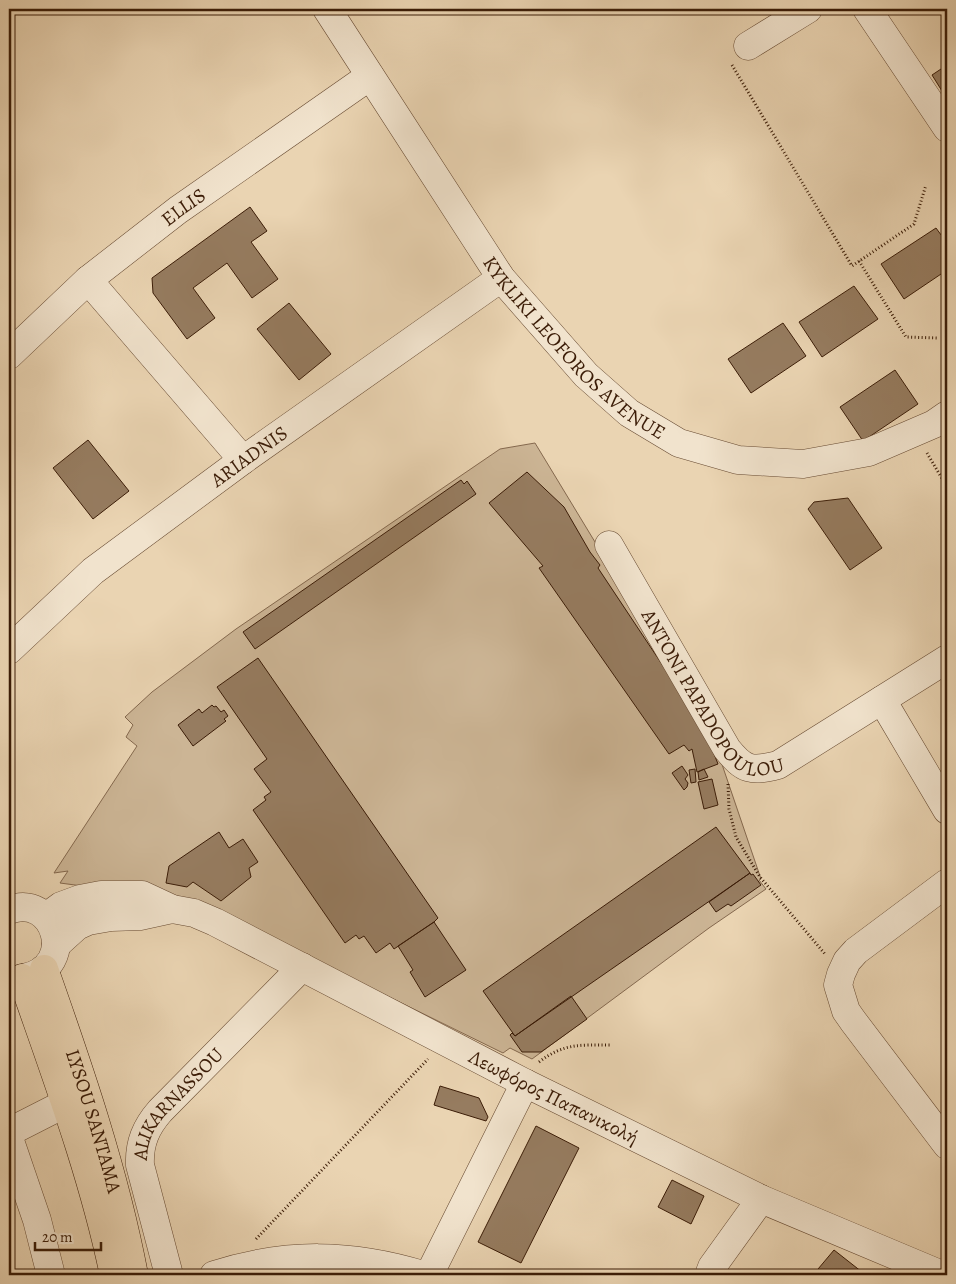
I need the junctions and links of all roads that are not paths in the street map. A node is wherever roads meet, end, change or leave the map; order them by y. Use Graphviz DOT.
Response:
graph roads {
  1 [pos="328,9"];
  2 [pos="808,9"];
  3 [pos="867,9"];
  4 [pos="748,46"];
  5 [pos="370,76"];
  6 [pos="947,128"];
  7 [pos="501,278"];
  8 [pos="88,280"];
  9 [pos="9,355"];
  10 [pos="947,415"];
  11 [pos="243,460"];
  12 [pos="609,545"];
  13 [pos="9,650"];
  14 [pos="947,659"];
  15 [pos="882,700"];
  16 [pos="947,810"];
  17 [pos="947,883"];
  18 [pos="172,909"];
  19 [pos="9,910"];
  20 [pos="46,917"];
  21 [pos="56,945"];
  22 [pos="302,967"];
  23 [pos="25,975"];
  24 [pos="525,1083"];
  25 [pos="66,1103"];
  26 [pos="9,1132"];
  27 [pos="9,1138"];
  28 [pos="947,1145"];
  29 [pos="761,1199"];
  30 [pos="51,1275"];
  31 [pos="114,1275"];
  32 [pos="134,1275"];
  33 [pos="169,1275"];
  34 [pos="214,1275"];
  35 [pos="423,1275"];
  36 [pos="429,1275"];
  37 [pos="709,1275"];
  38 [pos="942,1275"];
  1 -- 5 [label="street, KYKLIKI LEOFOROS AVENUE"];
  2 -- 4 [label="street"];
  3 -- 6 [label="street"];
  5 -- 7 [label="street, KYKLIKI LEOFOROS AVENUE"];
  5 -- 8 [label="street, ELLIS"];
  7 -- 10 [label="street, KYKLIKI LEOFOROS AVENUE"];
  7 -- 11 [label="street, ARIADNIS"];
  8 -- 9 [label="street, ELLIS"];
  8 -- 11 [label="street"];
  11 -- 13 [label="street, ARIADNIS"];
  12 -- 15 [label="street, ANTONI PAPADOPOULOU"];
  14 -- 15 [label="street, ANTONI PAPADOPOULOU"];
  15 -- 16 [label="street"];
  17 -- 28 [label="street"];
  18 -- 20 [label="street, Λεωφόρος Παπανικολή"];
  18 -- 21 [label="street, Λεωφόρος Παπανικολή"];
  18 -- 22 [label="street, Λεωφόρος Παπανικολή"];
  19 -- 20 [label="street"];
  20 -- 21 [label="street"];
  21 -- 23 [label="street"];
  22 -- 24 [label="street, Λεωφόρος Παπανικολή"];
  22 -- 33 [label="street, ALIKARNASSOU"];
  23 -- 25 [label="main road, LYSOU SANTAMA"];
  23 -- 32 [label="main road, LYSOU SANTAMA"];
  24 -- 29 [label="street, Λεωφόρος Παπανικολή"];
  24 -- 36 [label="street"];
  25 -- 26 [label="street"];
  25 -- 31 [label="main road, LYSOU SANTAMA"];
  27 -- 30 [label="street"];
  29 -- 37 [label="street"];
  29 -- 38 [label="street, Λεωφόρος Παπανικολή"];
  34 -- 35 [label="street"];
}
